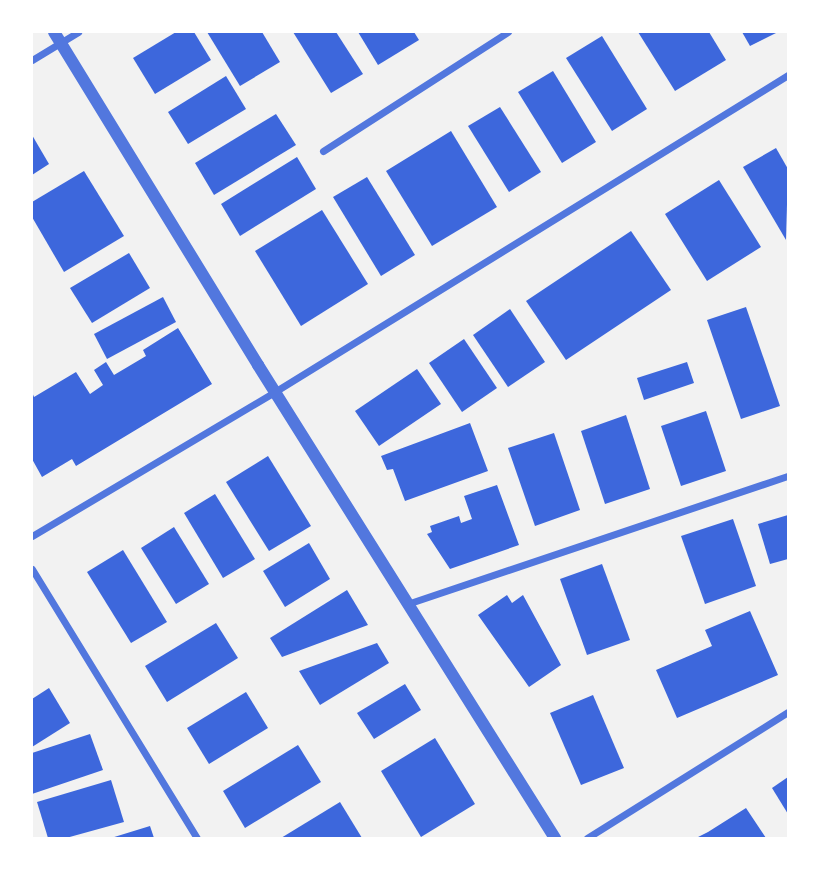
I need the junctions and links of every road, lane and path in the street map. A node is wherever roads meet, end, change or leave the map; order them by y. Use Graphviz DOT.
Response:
graph roads {
  1 [pos="78,32"];
  2 [pos="508,32"];
  3 [pos="57,37"];
  4 [pos="32,60"];
  5 [pos="789,75"];
  6 [pos="323,151"];
  7 [pos="276,391"];
  8 [pos="789,476"];
  9 [pos="32,536"];
  10 [pos="32,569"];
  11 [pos="410,603"];
  12 [pos="789,712"];
  13 [pos="197,838"];
  14 [pos="555,838"];
  15 [pos="587,838"];
  1 -- 3 [label="street"];
  2 -- 6 [label="street"];
  3 -- 4 [label="street"];
  3 -- 7 [label="street"];
  5 -- 7 [label="street"];
  7 -- 9 [label="street"];
  7 -- 11 [label="street"];
  8 -- 11 [label="street"];
  10 -- 13 [label="street"];
  11 -- 14 [label="street"];
  12 -- 15 [label="street"];
}
